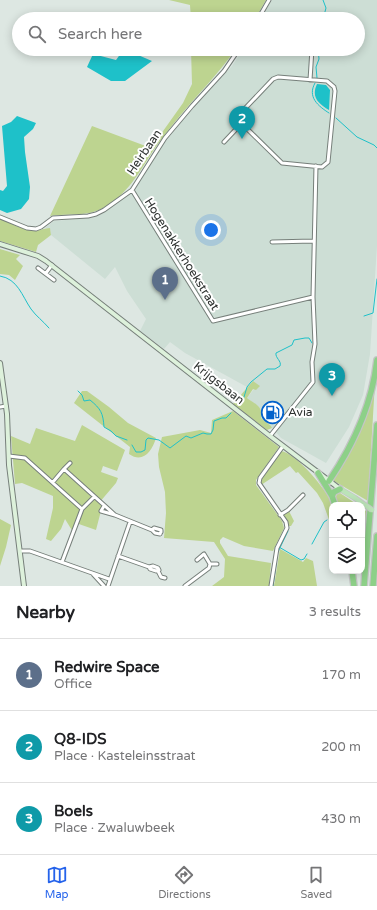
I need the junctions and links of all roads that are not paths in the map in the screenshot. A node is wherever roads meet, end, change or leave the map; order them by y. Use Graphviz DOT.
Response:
graph roads {
  1 [pos="269,0"];
  2 [pos="262,12"];
  3 [pos="234,56"];
  4 [pos="312,56"];
  5 [pos="310,80"];
  6 [pos="241,124"];
  7 [pos="224,142"];
  8 [pos="316,166"];
  9 [pos="132,190"];
  10 [pos="0,217"];
  11 [pos="314,241"];
  12 [pos="272,242"];
  13 [pos="0,244"];
  14 [pos="52,265"];
  15 [pos="38,268"];
  16 [pos="46,273"];
  17 [pos="54,280"];
  18 [pos="313,296"];
  19 [pos="377,360"];
  20 [pos="0,363"];
  21 [pos="6,406"];
  22 [pos="0,407"];
  23 [pos="377,425"];
  24 [pos="270,436"];
  25 [pos="283,446"];
  26 [pos="9,456"];
  27 [pos="70,463"];
  28 [pos="64,470"];
  29 [pos="318,473"];
  30 [pos="330,481"];
  31 [pos="53,482"];
  32 [pos="340,489"];
  33 [pos="304,495"];
  34 [pos="332,496"];
  35 [pos="94,497"];
  36 [pos="334,502"];
  37 [pos="104,506"];
  38 [pos="82,509"];
  39 [pos="377,512"];
  40 [pos="115,515"];
  41 [pos="280,515"];
  42 [pos="130,522"];
  43 [pos="152,530"];
  44 [pos="377,536"];
  45 [pos="20,552"];
  46 [pos="118,556"];
  47 [pos="197,560"];
  48 [pos="62,562"];
  49 [pos="210,564"];
  50 [pos="218,564"];
  51 [pos="93,574"];
  52 [pos="352,574"];
  53 [pos="165,578"];
  54 [pos="109,579"];
  55 [pos="24,586"];
  56 [pos="104,586"];
  57 [pos="108,586"];
  58 [pos="185,586"];
  59 [pos="271,586"];
  60 [pos="354,586"];
  61 [pos="364,586"];
  62 [pos="372,586"];
  1 -- 2 [label="street"];
  3 -- 9 [label="street, Heirbaan"];
  4 -- 5 [label="street"];
  5 -- 6 [label="street"];
  5 -- 8 [label="street"];
  6 -- 7 [label="street"];
  6 -- 8 [label="street"];
  8 -- 11 [label="street"];
  9 -- 10 [label="street, Heirbaan"];
  9 -- 18 [label="street, Hogenakkerhoekstraat"];
  11 -- 12 [label="street"];
  11 -- 18 [label="street"];
  13 -- 14 [label="main road, Krijgsbaan"];
  14 -- 16 [label="street"];
  14 -- 24 [label="main road, Krijgsbaan"];
  15 -- 16 [label="street"];
  16 -- 17 [label="street"];
  18 -- 24 [label="street"];
  19 -- 30 [label="highway"];
  20 -- 21 [label="main road"];
  21 -- 22 [label="street"];
  21 -- 26 [label="main road"];
  23 -- 61 [label="highway"];
  24 -- 25 [label="main road, Krijgsbaan"];
  25 -- 29 [label="main road, Krijgsbaan"];
  25 -- 41 [label="street"];
  26 -- 31 [label="street"];
  26 -- 45 [label="main road"];
  27 -- 28 [label="street"];
  28 -- 31 [label="street"];
  28 -- 35 [label="street"];
  29 -- 30 [label="main road, Krijgsbaan"];
  29 -- 34 [label="highway"];
  30 -- 32 [label="main road, Krijgsbaan"];
  31 -- 38 [label="street"];
  32 -- 34 [label="highway"];
  32 -- 39 [label="main road, Krijgsbaan, bridge"];
  33 -- 41 [label="street"];
  34 -- 36 [label="highway"];
  35 -- 37 [label="street"];
  35 -- 38 [label="street"];
  37 -- 40 [label="street"];
  37 -- 40 [label="street"];
  38 -- 48 [label="street"];
  40 -- 42 [label="street"];
  41 -- 59 [label="street"];
  42 -- 43 [label="street"];
  42 -- 46 [label="street"];
  44 -- 62 [label="highway"];
  45 -- 48 [label="street"];
  45 -- 55 [label="main road"];
  46 -- 53 [label="street"];
  46 -- 54 [label="street"];
  47 -- 49 [label="street"];
  48 -- 51 [label="street"];
  49 -- 50 [label="street"];
  49 -- 58 [label="street"];
  51 -- 54 [label="street"];
  51 -- 56 [label="street"];
  52 -- 60 [label="highway"];
  54 -- 57 [label="street"];
}
